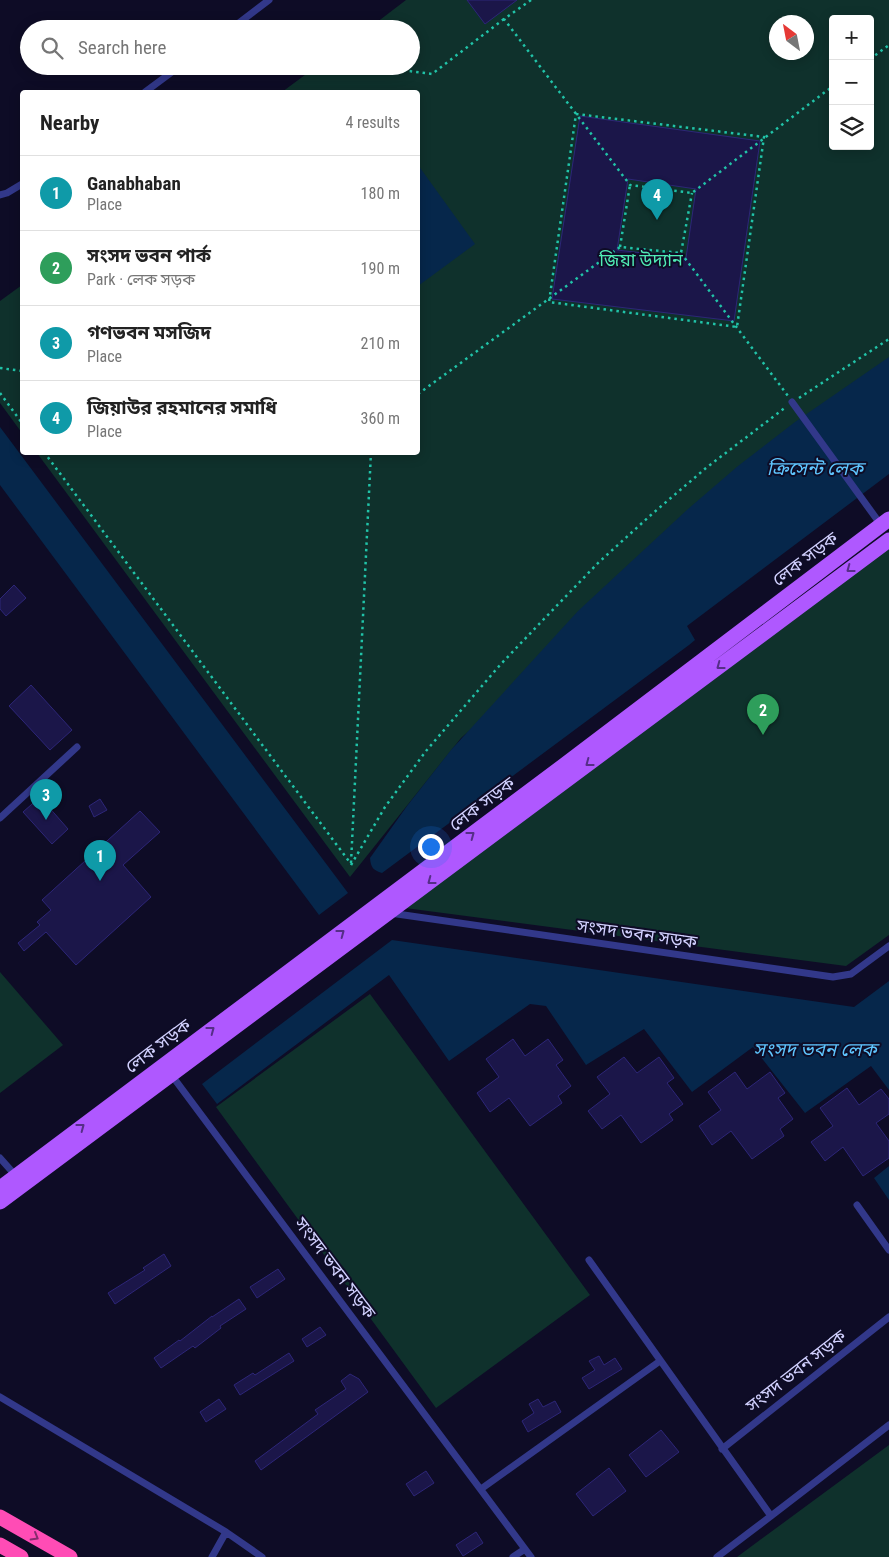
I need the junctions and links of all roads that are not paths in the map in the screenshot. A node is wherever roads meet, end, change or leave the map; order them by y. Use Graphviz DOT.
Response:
graph roads {
  1 [pos="270,0"];
  2 [pos="243,20"];
  3 [pos="168,75"];
  4 [pos="148,90"];
  5 [pos="20,185"];
  6 [pos="0,196"];
  7 [pos="792,402"];
  8 [pos="885,522"];
  9 [pos="889,540"];
  10 [pos="77,747"];
  11 [pos="0,818"];
  12 [pos="372,910"];
  13 [pos="389,913"];
  14 [pos="889,946"];
  15 [pos="168,1069"];
  16 [pos="0,1158"];
  17 [pos="16,1176"];
  18 [pos="0,1188"];
  19 [pos="0,1202"];
  20 [pos="857,1205"];
  21 [pos="889,1250"];
  22 [pos="588,1260"];
  23 [pos="889,1317"];
  24 [pos="660,1361"];
  25 [pos="0,1397"];
  26 [pos="889,1425"];
  27 [pos="722,1449"];
  28 [pos="481,1489"];
  29 [pos="771,1516"];
  30 [pos="0,1517"];
  31 [pos="226,1532"];
  32 [pos="0,1545"];
  33 [pos="524,1548"];
  34 [pos="21,1557"];
  35 [pos="70,1557"];
  36 [pos="212,1557"];
  37 [pos="262,1557"];
  38 [pos="513,1557"];
  39 [pos="531,1557"];
  40 [pos="717,1557"];
  1 -- 2 [label="lane"];
  3 -- 4 [label="lane"];
  5 -- 6 [label="lane"];
  7 -- 8 [label="lane"];
  12 -- 8 [label="main road, লেক সড়ক, one-way"];
  9 -- 13 [label="main road, one-way"];
  10 -- 11 [label="lane"];
  12 -- 13 [label="lane, সংসদ ভবন সড়ক"];
  15 -- 12 [label="main road, লেক সড়ক, one-way"];
  13 -- 14 [label="lane, সংসদ ভবন সড়ক"];
  13 -- 15 [label="main road"];
  17 -- 15 [label="main road, লেক সড়ক, one-way"];
  15 -- 19 [label="main road"];
  15 -- 28 [label="lane, সংসদ ভবন সড়ক"];
  16 -- 17 [label="lane"];
  17 -- 18 [label="main road, লেক সড়ক"];
  20 -- 21 [label="lane"];
  22 -- 24 [label="lane"];
  23 -- 27 [label="lane, সংসদ ভবন সড়ক"];
  24 -- 27 [label="lane"];
  24 -- 28 [label="lane"];
  25 -- 31 [label="lane"];
  26 -- 29 [label="lane"];
  27 -- 29 [label="lane"];
  28 -- 33 [label="lane, সংসদ ভবন সড়ক"];
  29 -- 40 [label="lane"];
  30 -- 35 [label="highway, one-way"];
  31 -- 36 [label="lane"];
  31 -- 37 [label="lane"];
  32 -- 34 [label="highway"];
  33 -- 38 [label="lane"];
  33 -- 39 [label="lane, সংসদ ভবন সড়ক"];
}
